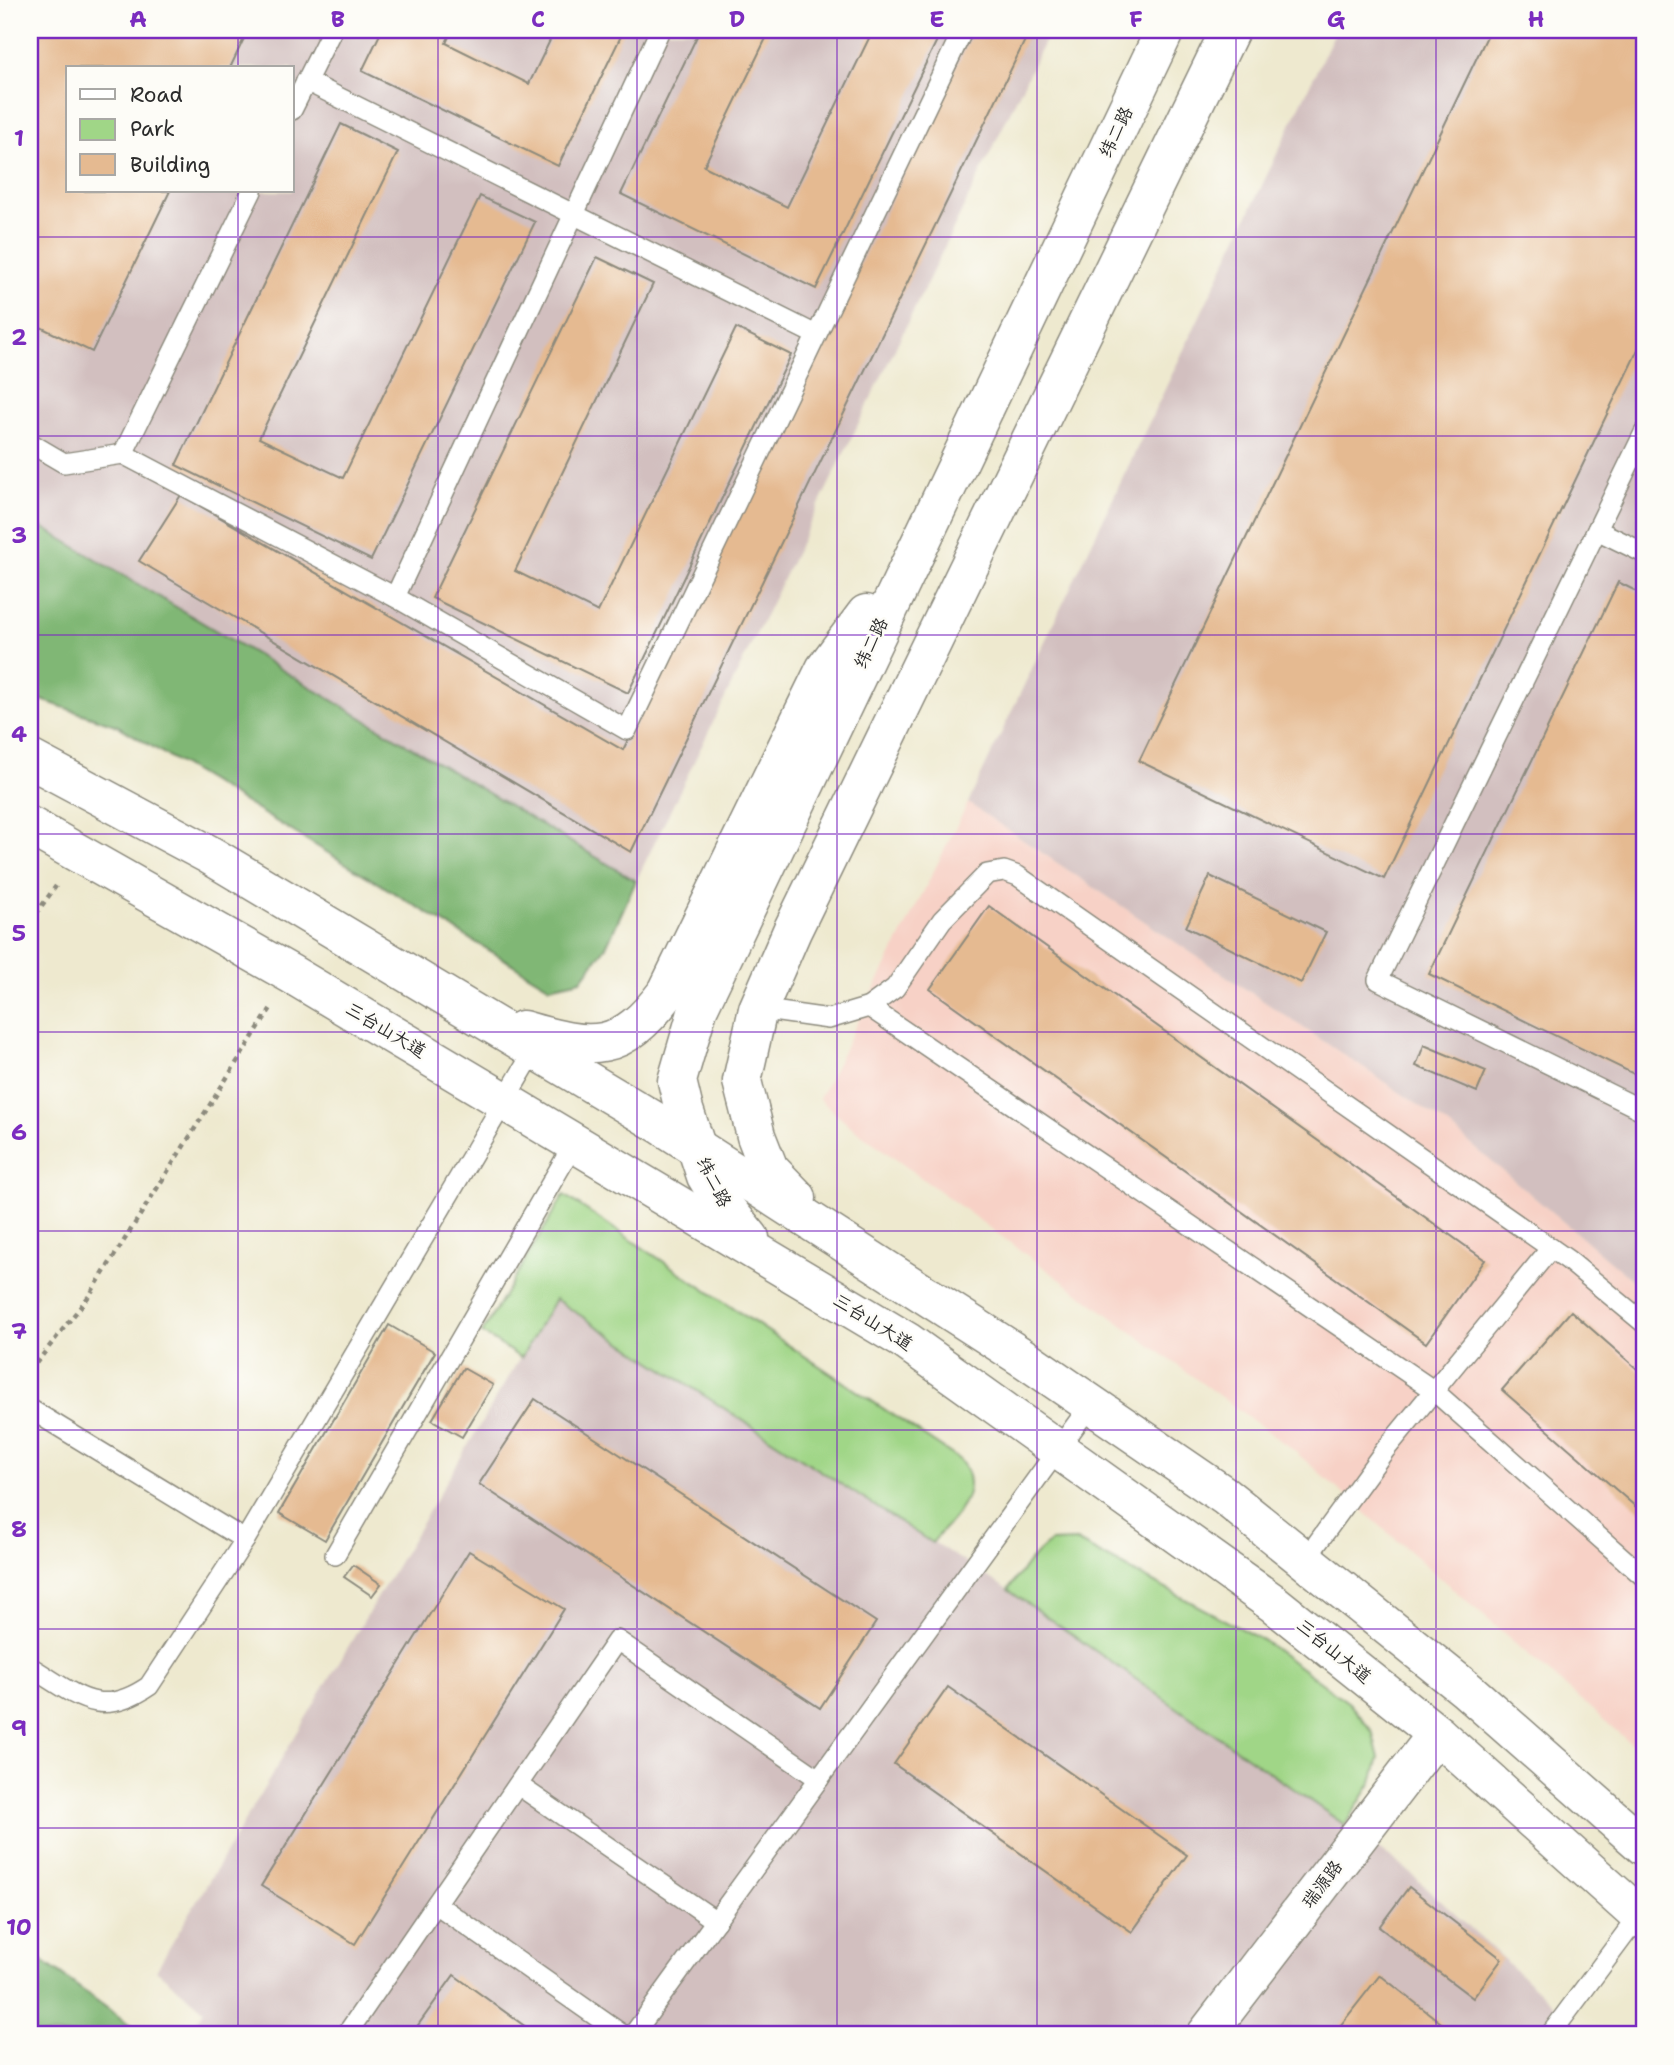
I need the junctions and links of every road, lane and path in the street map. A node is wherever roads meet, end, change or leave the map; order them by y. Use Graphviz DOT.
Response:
graph roads {
  1 [pos="332,30"];
  2 [pos="660,30"];
  3 [pos="963,30"];
  4 [pos="1165,30"];
  5 [pos="1230,30"];
  6 [pos="306,81"];
  7 [pos="294,106"];
  8 [pos="253,192"];
  9 [pos="574,214"];
  10 [pos="816,335"];
  11 [pos="1644,433"];
  12 [pos="30,443"];
  13 [pos="123,454"];
  14 [pos="1597,530"];
  15 [pos="916,548"];
  16 [pos="1644,553"];
  17 [pos="395,597"];
  18 [pos="30,759"];
  19 [pos="30,826"];
  20 [pos="291,974"];
  21 [pos="869,1007"];
  22 [pos="758,1009"];
  23 [pos="485,1020"];
  24 [pos="535,1049"];
  25 [pos="504,1100"];
  26 [pos="1644,1111"];
  27 [pos="575,1142"];
  28 [pos="696,1146"];
  29 [pos="830,1232"];
  30 [pos="1551,1248"];
  31 [pos="766,1257"];
  32 [pos="1644,1323"];
  33 [pos="30,1371"];
  34 [pos="1433,1390"];
  35 [pos="1091,1404"];
  36 [pos="30,1409"];
  37 [pos="1058,1450"];
  38 [pos="245,1539"];
  39 [pos="335,1555"];
  40 [pos="1305,1560"];
  41 [pos="1644,1577"];
  42 [pos="30,1667"];
  43 [pos="1437,1734"];
  44 [pos="820,1779"];
  45 [pos="518,1785"];
  46 [pos="1644,1846"];
  47 [pos="436,1904"];
  48 [pos="1643,1914"];
  49 [pos="716,1921"];
  50 [pos="346,2035"];
  51 [pos="623,2035"];
  52 [pos="633,2035"];
  53 [pos="1206,2035"];
  54 [pos="1550,2035"];
  1 -- 6 [label="lane"];
  2 -- 9 [label="lane"];
  3 -- 10 [label="lane"];
  4 -- 15 [label="main road, 纬二路"];
  5 -- 22 [label="main road"];
  6 -- 7 [label="lane"];
  6 -- 9 [label="lane"];
  8 -- 13 [label="lane"];
  9 -- 10 [label="lane"];
  9 -- 17 [label="lane"];
  10 -- 17 [label="lane"];
  11 -- 14 [label="lane"];
  12 -- 13 [label="lane"];
  13 -- 17 [label="lane"];
  14 -- 16 [label="lane"];
  14 -- 26 [label="lane"];
  15 -- 23 [label="main road"];
  15 -- 28 [label="main road, 纬二路"];
  18 -- 23 [label="main road"];
  19 -- 20 [label="main road, 三台山大道"];
  20 -- 25 [label="main road, 三台山大道"];
  20 -- 33 [label="path"];
  21 -- 22 [label="lane"];
  21 -- 30 [label="lane"];
  21 -- 34 [label="lane"];
  22 -- 29 [label="main road"];
  23 -- 24 [label="main road"];
  24 -- 25 [label="lane"];
  24 -- 28 [label="main road"];
  25 -- 27 [label="main road, 三台山大道"];
  25 -- 38 [label="lane"];
  27 -- 31 [label="main road, 三台山大道"];
  27 -- 39 [label="lane"];
  28 -- 29 [label="main road"];
  28 -- 31 [label="main road, 纬二路"];
  29 -- 35 [label="main road"];
  30 -- 32 [label="lane"];
  30 -- 34 [label="lane"];
  31 -- 37 [label="main road, 三台山大道"];
  34 -- 40 [label="lane"];
  34 -- 41 [label="lane"];
  35 -- 37 [label="lane"];
  35 -- 40 [label="main road"];
  36 -- 38 [label="lane"];
  37 -- 43 [label="main road, 三台山大道"];
  37 -- 44 [label="lane"];
  38 -- 42 [label="lane"];
  40 -- 46 [label="main road"];
  43 -- 48 [label="main road, 三台山大道"];
  43 -- 53 [label="main road, 瑞源路"];
  44 -- 45 [label="lane"];
  44 -- 49 [label="lane"];
  45 -- 47 [label="lane"];
  45 -- 49 [label="lane"];
  47 -- 50 [label="lane"];
  47 -- 51 [label="lane"];
  48 -- 54 [label="lane"];
  49 -- 52 [label="lane"];
}
